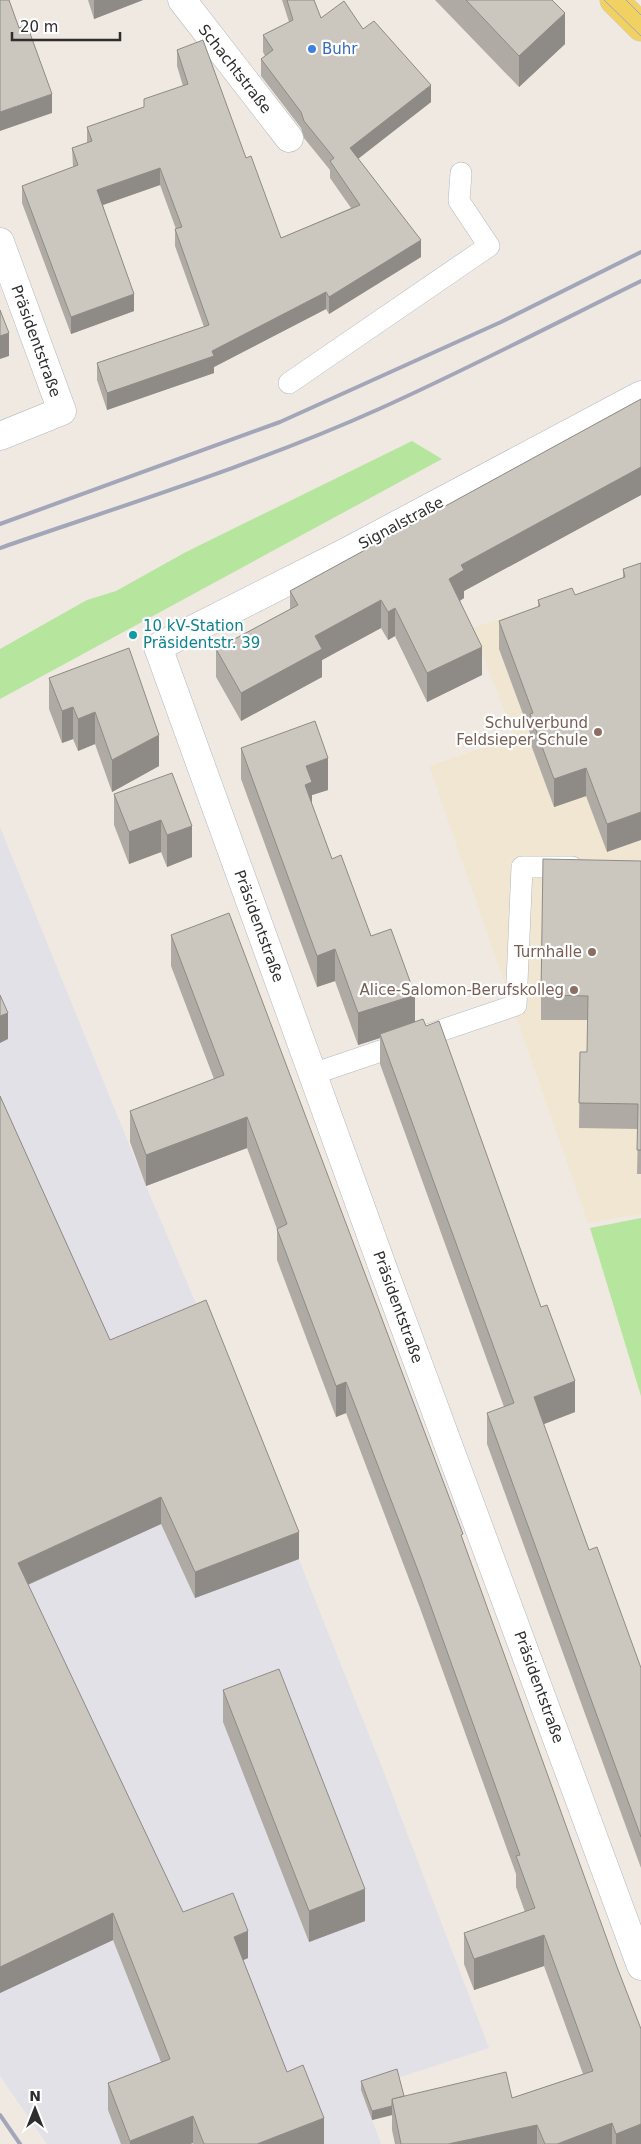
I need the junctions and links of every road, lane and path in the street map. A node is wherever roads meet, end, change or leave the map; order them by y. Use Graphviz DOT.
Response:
graph roads {
  1 [pos="182,0"];
  2 [pos="614,0"];
  3 [pos="641,27"];
  4 [pos="289,138"];
  5 [pos="461,173"];
  6 [pos="0,242"];
  7 [pos="288,383"];
  8 [pos="641,395"];
  9 [pos="0,436"];
  10 [pos="158,647"];
  11 [pos="592,867"];
  12 [pos="313,1074"];
  13 [pos="641,1966"];
  1 -- 4 [label="street, Schachtstraße"];
  2 -- 3 [label="main road"];
  5 -- 7 [label="lane"];
  6 -- 9 [label="street, Präsidentstraße"];
  8 -- 10 [label="street, Signalstraße"];
  10 -- 12 [label="street, Präsidentstraße"];
  11 -- 12 [label="lane"];
  12 -- 13 [label="street, Präsidentstraße"];
}
